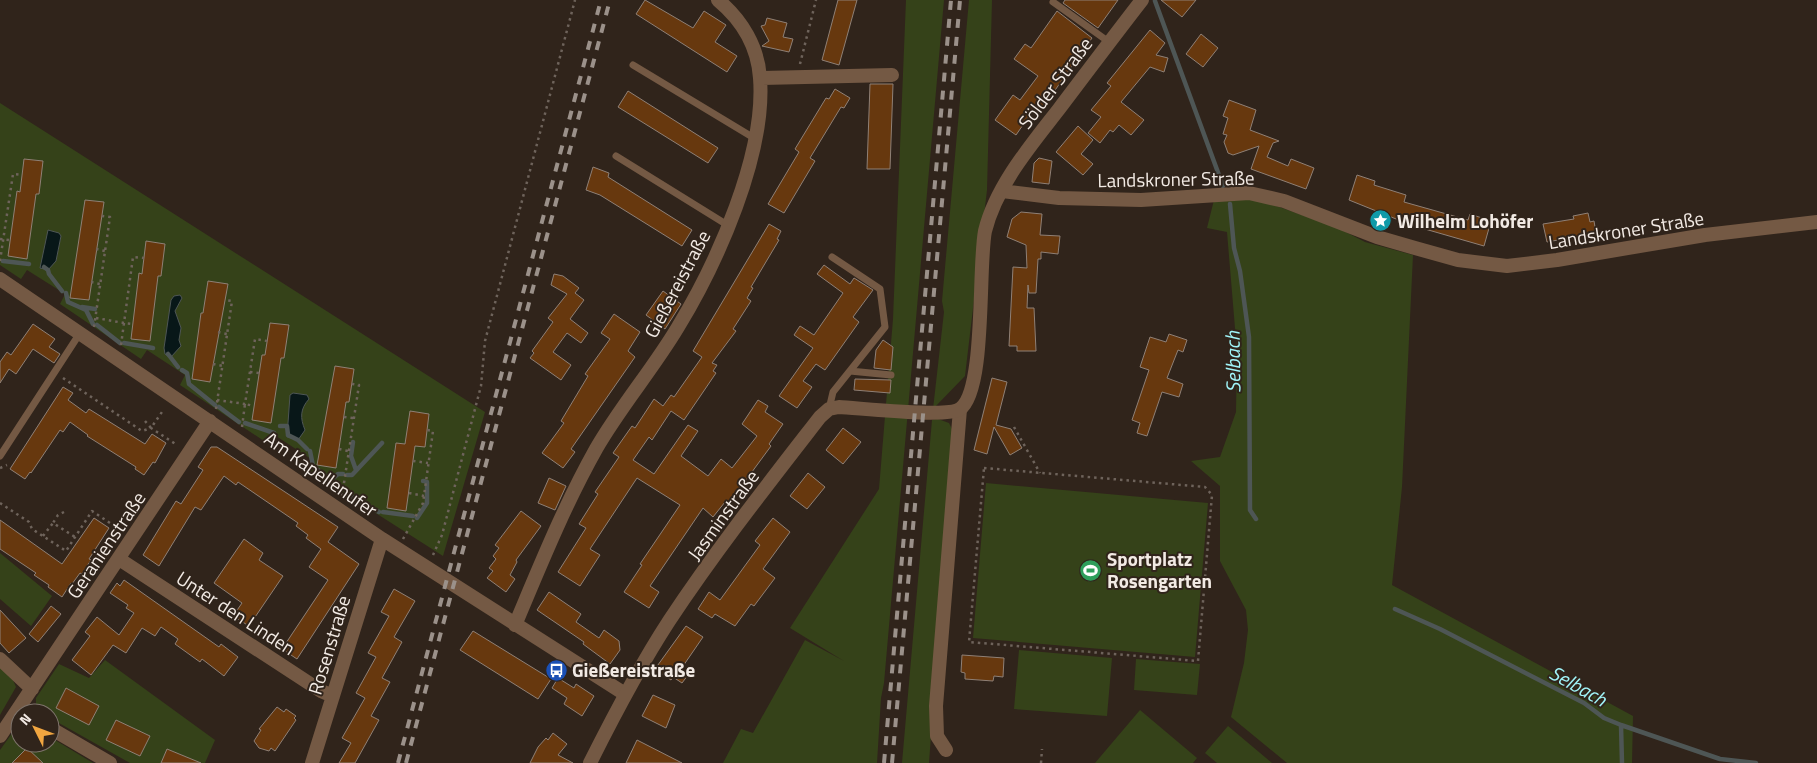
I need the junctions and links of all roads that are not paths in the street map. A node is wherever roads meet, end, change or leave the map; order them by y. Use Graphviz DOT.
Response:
graph roads {
  1 [pos="718,0"];
  2 [pos="1142,0"];
  3 [pos="1053,2"];
  4 [pos="1109,42"];
  5 [pos="633,65"];
  6 [pos="892,75"];
  7 [pos="760,78"];
  8 [pos="754,138"];
  9 [pos="616,156"];
  10 [pos="1002,191"];
  11 [pos="1817,222"];
  12 [pos="729,226"];
  13 [pos="832,257"];
  14 [pos="0,279"];
  15 [pos="80,333"];
  16 [pos="850,371"];
  17 [pos="891,375"];
  18 [pos="829,409"];
  19 [pos="960,409"];
  20 [pos="212,422"];
  21 [pos="0,456"];
  22 [pos="382,539"];
  23 [pos="119,559"];
  24 [pos="515,625"];
  25 [pos="0,658"];
  26 [pos="32,689"];
  27 [pos="625,694"];
  28 [pos="333,696"];
  29 [pos="25,703"];
  30 [pos="10,724"];
  31 [pos="60,734"];
  32 [pos="0,736"];
  33 [pos="946,750"];
  34 [pos="110,763"];
  35 [pos="312,763"];
  36 [pos="590,763"];
  1 -- 7 [label="street, Gießereistraße"];
  2 -- 4 [label="street, Sölder Straße"];
  3 -- 4 [label="lane"];
  4 -- 10 [label="street, Sölder Straße"];
  5 -- 8 [label="lane"];
  6 -- 7 [label="street"];
  7 -- 8 [label="street, Gießereistraße"];
  8 -- 12 [label="street, Gießereistraße"];
  9 -- 12 [label="lane"];
  10 -- 11 [label="street, Landskroner Straße"];
  10 -- 19 [label="street"];
  12 -- 24 [label="street, Gießereistraße"];
  13 -- 16 [label="lane"];
  14 -- 15 [label="street, Am Kapellenufer"];
  15 -- 20 [label="street, Am Kapellenufer"];
  15 -- 21 [label="lane"];
  16 -- 17 [label="lane"];
  16 -- 18 [label="lane"];
  18 -- 19 [label="street"];
  18 -- 27 [label="street, Jasminstraße"];
  19 -- 33 [label="street"];
  20 -- 22 [label="street, Am Kapellenufer"];
  20 -- 23 [label="street, Geranienstraße"];
  22 -- 24 [label="street, Am Kapellenufer"];
  22 -- 28 [label="street, Rosenstraße"];
  23 -- 26 [label="street, Geranienstraße"];
  23 -- 28 [label="street, Unter den Linden"];
  24 -- 27 [label="street, Am Kapellenufer"];
  25 -- 26 [label="street"];
  26 -- 29 [label="street, Geranienstraße"];
  27 -- 36 [label="street, Jasminstraße"];
  28 -- 35 [label="street, Rosenstraße"];
  30 -- 32 [label="street, Geranienstraße"];
  31 -- 34 [label="street"];
}
